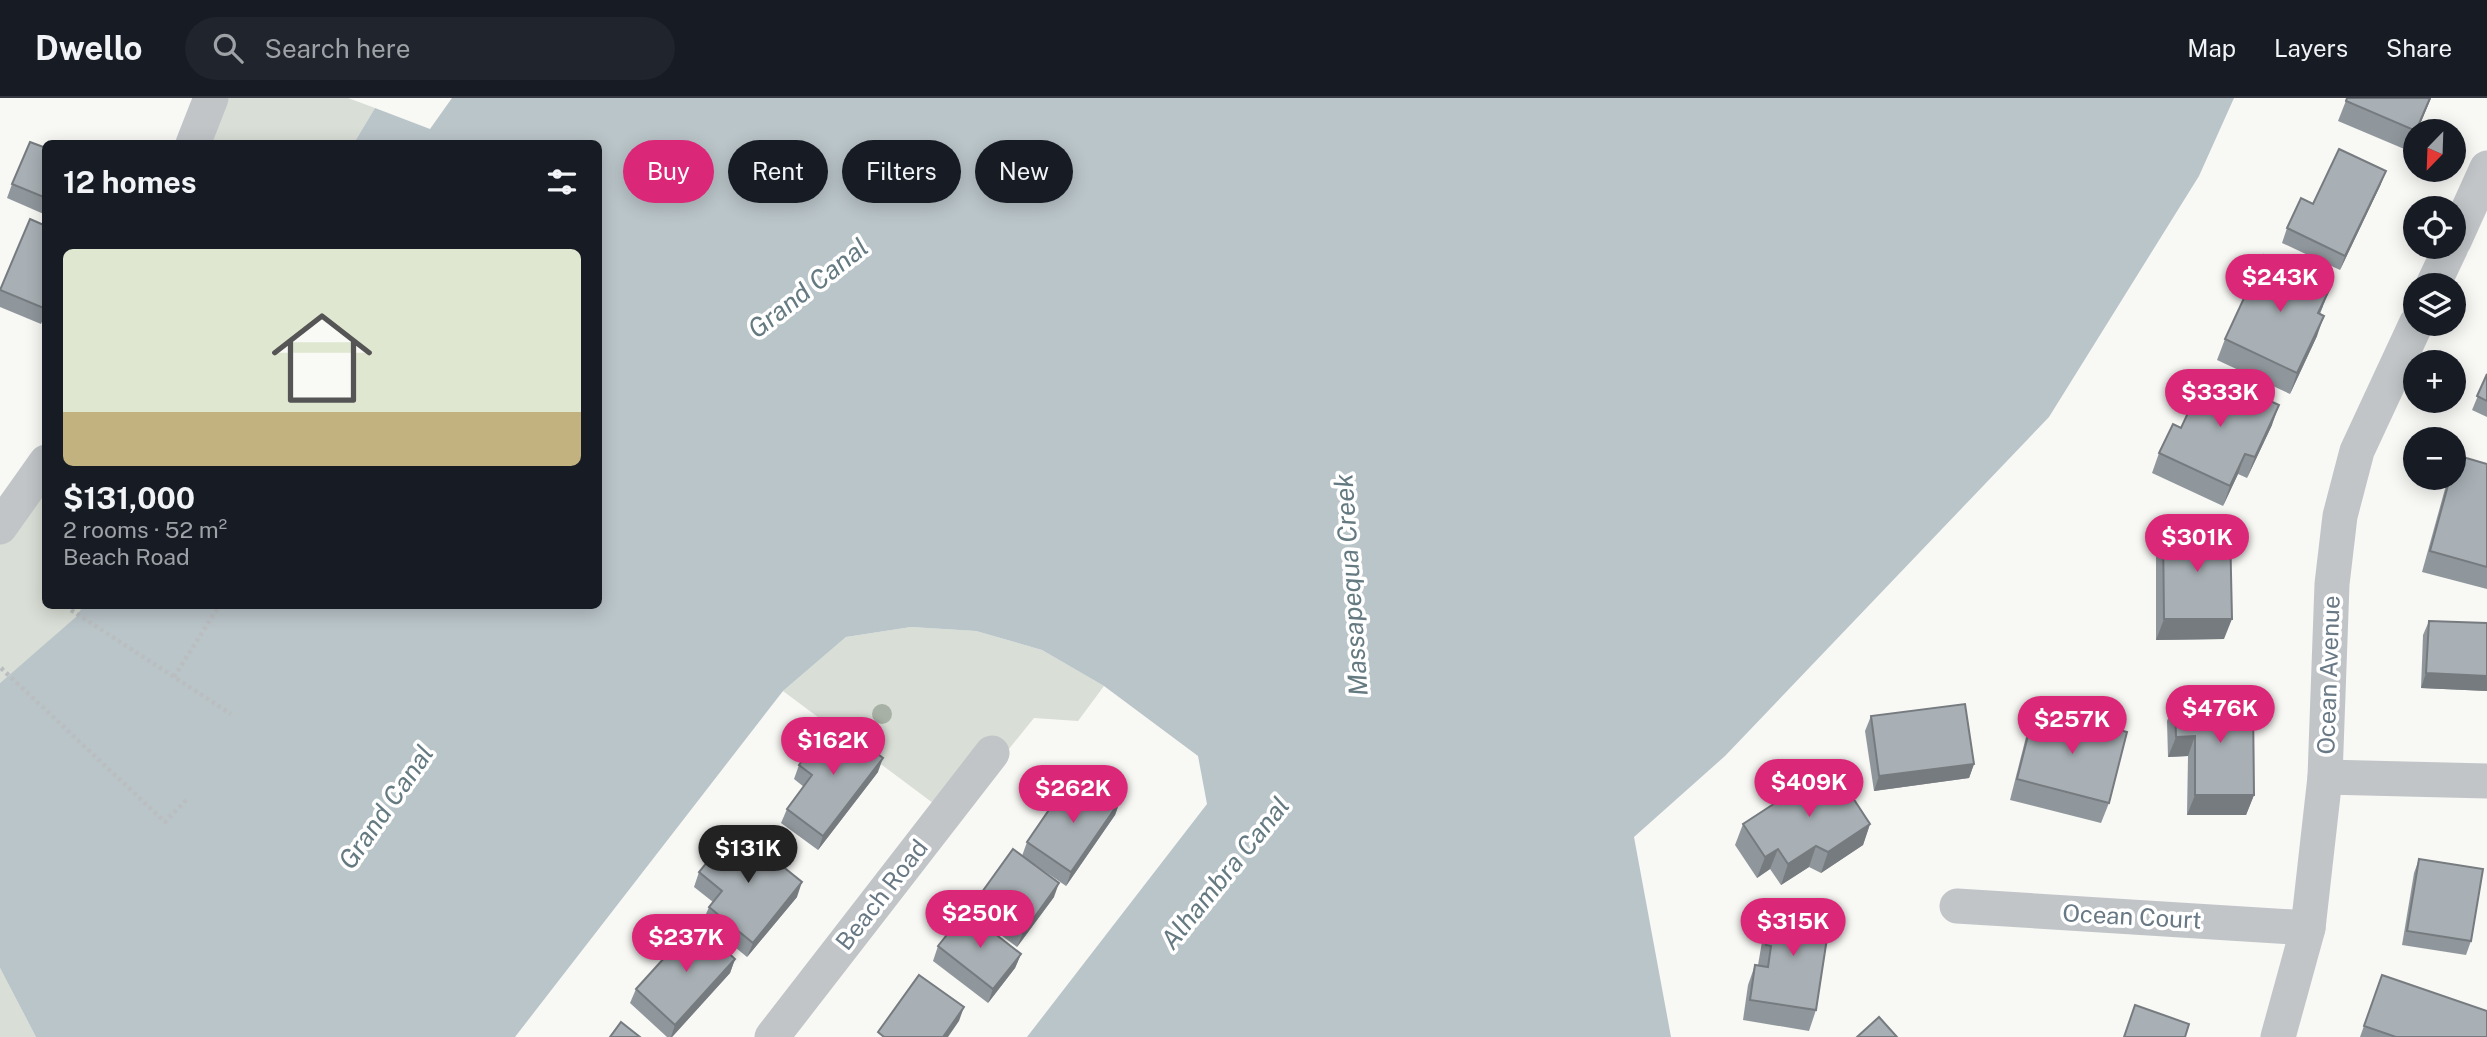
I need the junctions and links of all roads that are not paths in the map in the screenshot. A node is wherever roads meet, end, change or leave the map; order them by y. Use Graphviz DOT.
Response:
graph roads {
  1 [pos="211,98"];
  2 [pos="195,140"];
  3 [pos="2487,169"];
  4 [pos="2479,204"];
  5 [pos="2466,223"];
  6 [pos="2410,336"];
  7 [pos="42,468"];
  8 [pos="0,527"];
  9 [pos="992,753"];
  10 [pos="2325,776"];
  11 [pos="2487,781"];
  12 [pos="1957,906"];
  13 [pos="2308,928"];
  14 [pos="772,1037"];
  15 [pos="2278,1037"];
  1 -- 2 [label="street"];
  3 -- 4 [label="street"];
  4 -- 5 [label="street"];
  6 -- 10 [label="street, Ocean Avenue"];
  7 -- 8 [label="street"];
  9 -- 14 [label="street, Beach Road"];
  10 -- 11 [label="street"];
  10 -- 13 [label="street, Ocean Avenue"];
  12 -- 13 [label="street, Ocean Court"];
  13 -- 15 [label="street, Ocean Avenue"];
}
